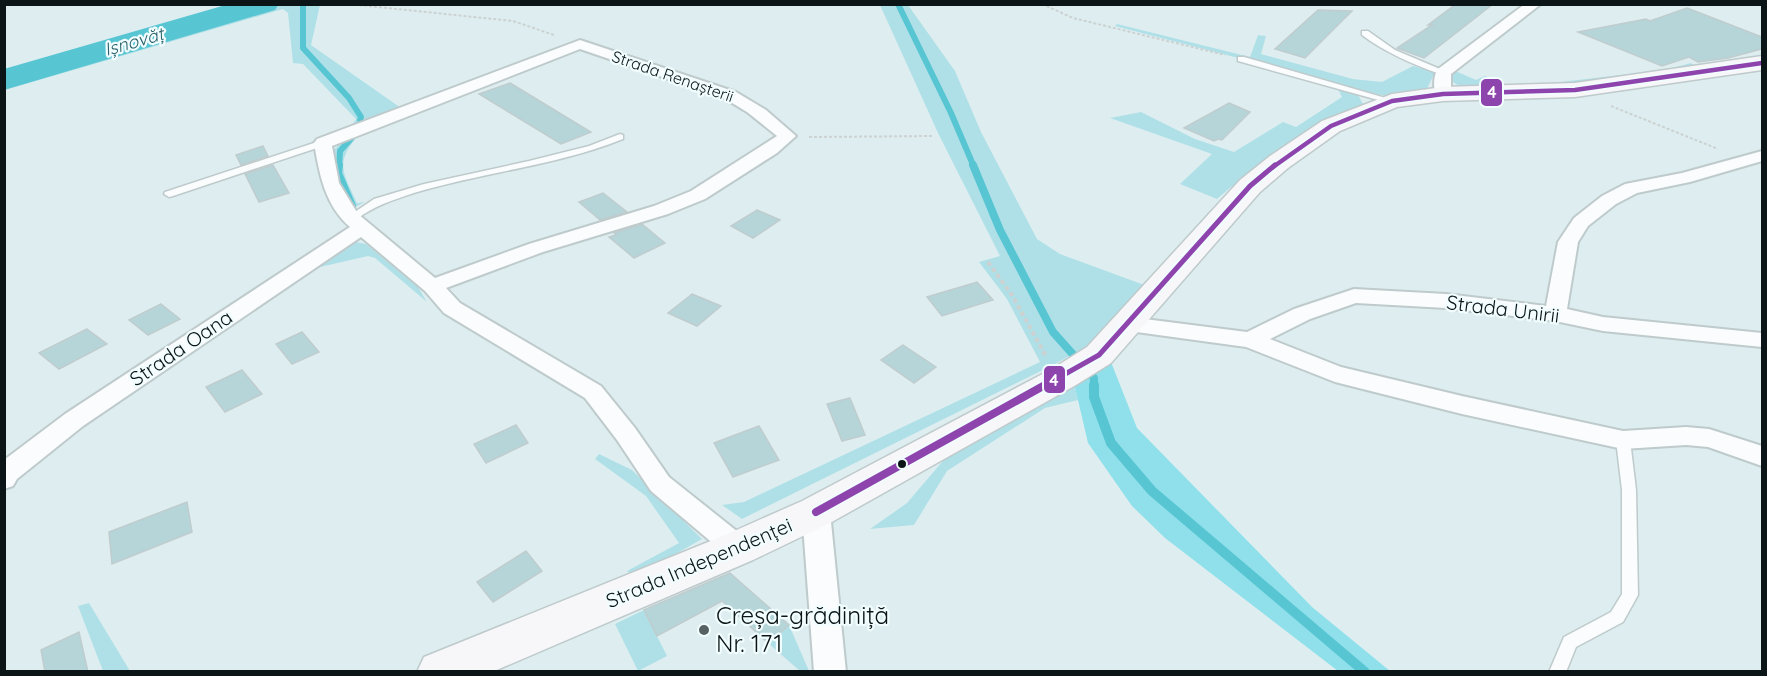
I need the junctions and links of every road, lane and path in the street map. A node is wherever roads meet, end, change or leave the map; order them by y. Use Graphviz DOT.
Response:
graph roads {
  1 [pos="1042,4"];
  2 [pos="1534,4"];
  3 [pos="329,5"];
  4 [pos="1365,33"];
  5 [pos="580,44"];
  6 [pos="1241,59"];
  7 [pos="1762,63"];
  8 [pos="1443,83"];
  9 [pos="1575,90"];
  10 [pos="1392,101"];
  11 [pos="787,136"];
  12 [pos="934,136"];
  13 [pos="620,137"];
  14 [pos="323,142"];
  15 [pos="1755,158"];
  16 [pos="169,194"];
  17 [pos="356,223"];
  18 [pos="988,262"];
  19 [pos="432,286"];
  20 [pos="1555,314"];
  21 [pos="1129,324"];
  22 [pos="1250,340"];
  23 [pos="1762,340"];
  24 [pos="1061,378"];
  25 [pos="1623,440"];
  26 [pos="1762,456"];
  27 [pos="5,474"];
  28 [pos="4,479"];
  29 [pos="816,512"];
  30 [pos="738,548"];
  31 [pos="440,672"];
  32 [pos="830,672"];
  33 [pos="1557,672"];
  1 -- 6 [label="path"];
  2 -- 8 [label="street"];
  3 -- 5 [label="path"];
  4 -- 8 [label="lane"];
  5 -- 11 [label="street, Strada Renașterii"];
  5 -- 14 [label="street"];
  6 -- 10 [label="lane"];
  7 -- 9 [label="main road, Strada Independenței"];
  8 -- 9 [label="main road, Strada Independenței"];
  8 -- 10 [label="main road, Strada Independenței"];
  9 -- 15 [label="path"];
  10 -- 21 [label="main road, Strada Independenței"];
  11 -- 12 [label="path"];
  11 -- 19 [label="street"];
  13 -- 17 [label="lane"];
  14 -- 16 [label="lane"];
  14 -- 17 [label="street"];
  15 -- 20 [label="street"];
  17 -- 19 [label="street"];
  17 -- 27 [label="street, Strada Oana"];
  18 -- 24 [label="path"];
  19 -- 30 [label="street"];
  20 -- 22 [label="street, Strada Unirii"];
  20 -- 23 [label="street, Strada Unirii"];
  21 -- 22 [label="street"];
  21 -- 24 [label="main road, Strada Independenței"];
  22 -- 25 [label="street"];
  24 -- 29 [label="main road, Strada Independenței"];
  25 -- 26 [label="street"];
  25 -- 33 [label="lane"];
  27 -- 28 [label="street, Strada Oana"];
  29 -- 30 [label="main road, Strada Independenței"];
  29 -- 32 [label="street"];
  30 -- 31 [label="main road, Strada Independenței"];
}
